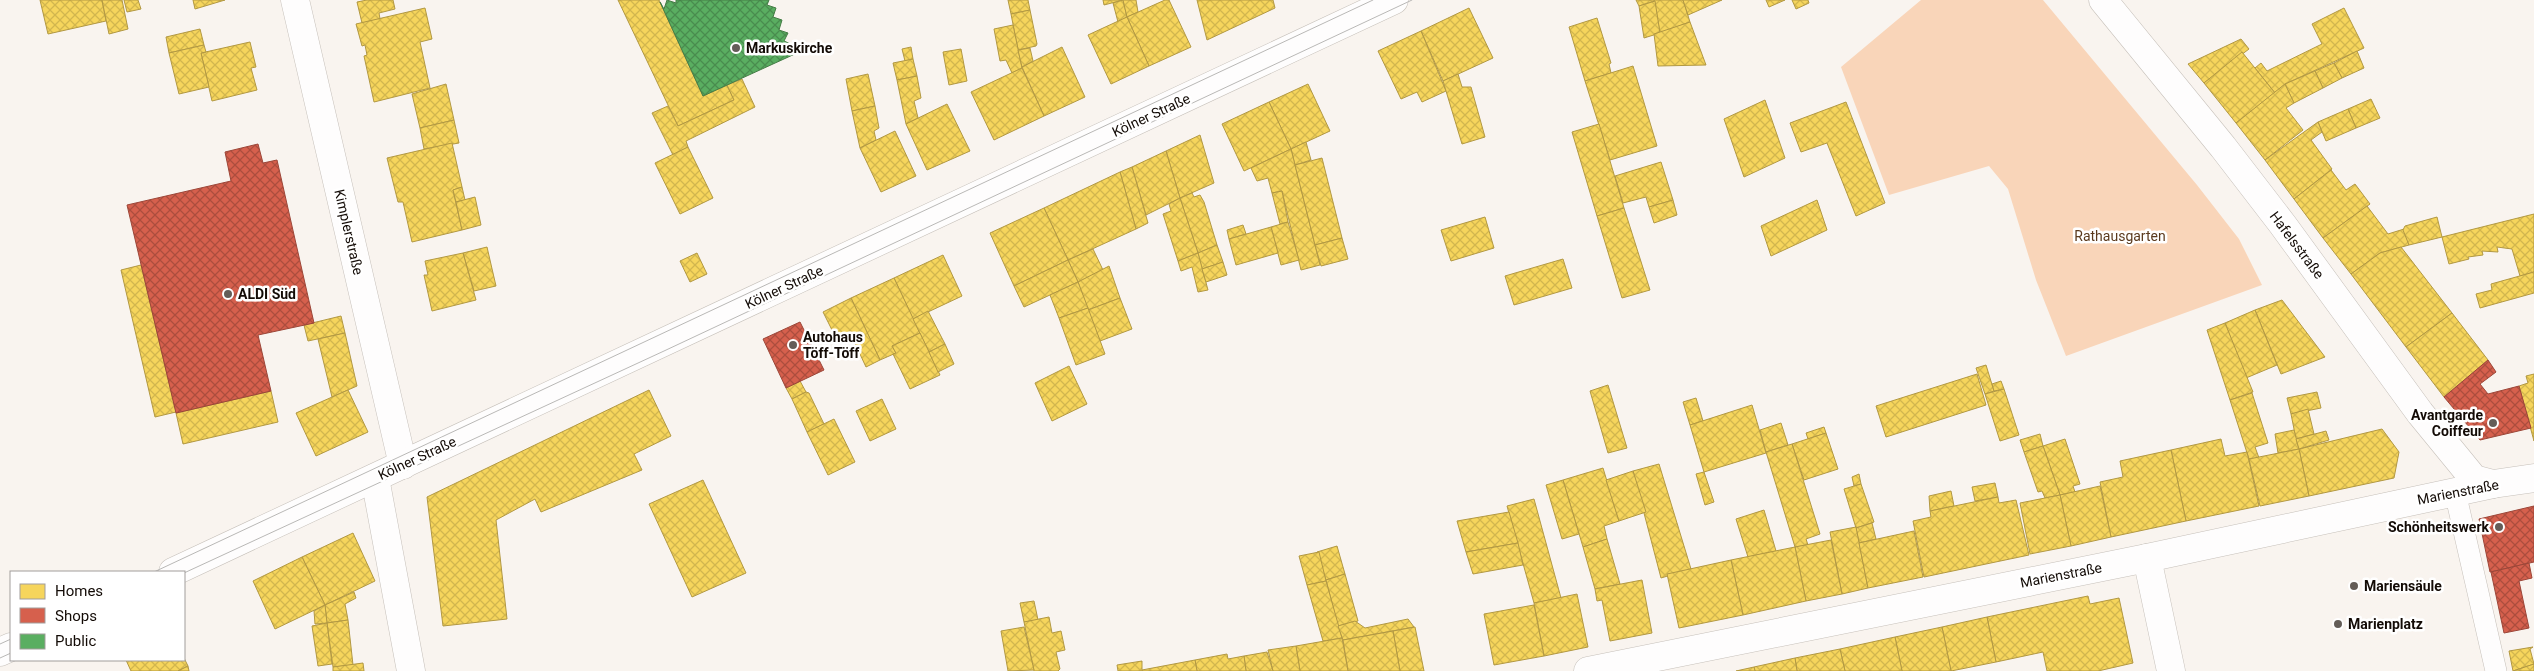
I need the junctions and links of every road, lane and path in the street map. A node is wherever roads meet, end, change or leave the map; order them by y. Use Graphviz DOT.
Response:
graph roads {
  1 [pos="295,0"];
  2 [pos="1394,0"];
  3 [pos="2103,0"];
  4 [pos="403,465"];
  5 [pos="375,478"];
  6 [pos="2534,478"];
  7 [pos="2493,484"];
  8 [pos="2455,492"];
  9 [pos="2147,558"];
  10 [pos="175,571"];
  11 [pos="411,671"];
  12 [pos="1588,671"];
  13 [pos="2171,671"];
  14 [pos="2496,671"];
  1 -- 4 [label="main road, Kimplerstraße"];
  2 -- 4 [label="main road, Kölner Straße"];
  3 -- 7 [label="main road, Hafelsstraße"];
  4 -- 5 [label="main road, Kölner Straße"];
  5 -- 10 [label="main road, Kölner Straße"];
  5 -- 11 [label="main road"];
  6 -- 7 [label="main road, Marienstraße"];
  7 -- 8 [label="main road, Marienstraße"];
  8 -- 9 [label="main road, Marienstraße"];
  8 -- 14 [label="lane"];
  9 -- 12 [label="main road, Marienstraße"];
  9 -- 13 [label="main road"];
}
